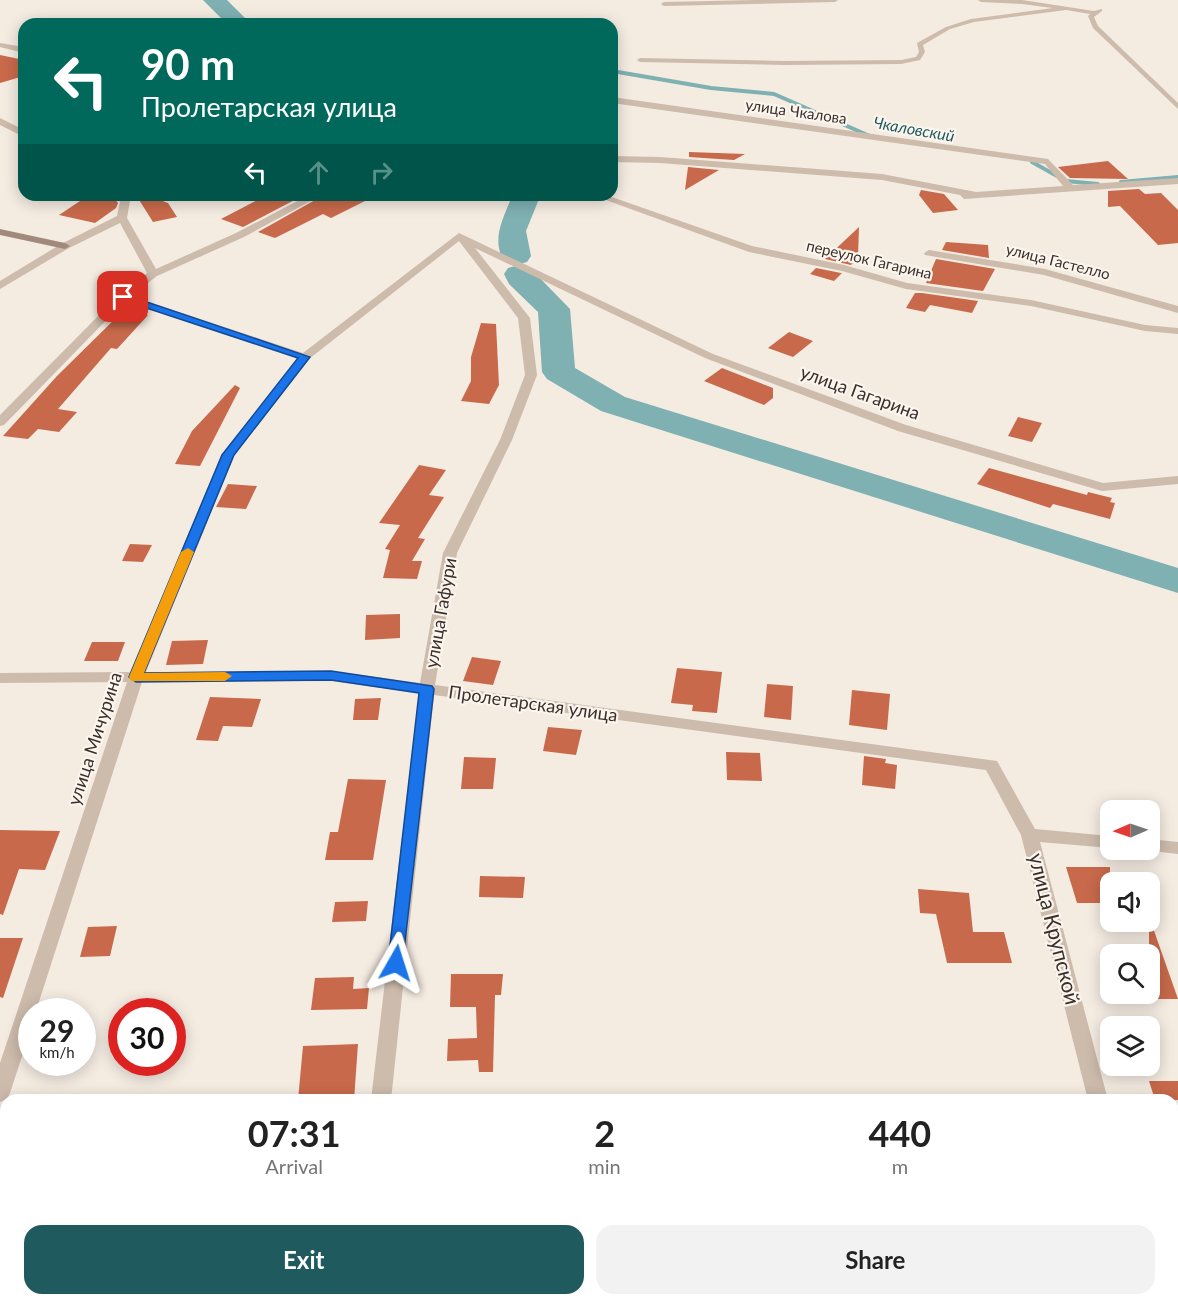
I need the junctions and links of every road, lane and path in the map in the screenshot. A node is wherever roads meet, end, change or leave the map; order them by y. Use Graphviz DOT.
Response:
graph roads {
  1 [pos="835,0"];
  2 [pos="981,0"];
  3 [pos="664,4"];
  4 [pos="1064,9"];
  5 [pos="0,45"];
  6 [pos="18,49"];
  7 [pos="640,60"];
  8 [pos="618,101"];
  9 [pos="1178,107"];
  10 [pos="0,121"];
  11 [pos="18,131"];
  12 [pos="618,159"];
  13 [pos="1178,181"];
  14 [pos="1071,189"];
  15 [pos="975,195"];
  16 [pos="952,196"];
  17 [pos="125,201"];
  18 [pos="306,201"];
  19 [pos="614,201"];
  20 [pos="122,218"];
  21 [pos="0,232"];
  22 [pos="459,236"];
  23 [pos="64,246"];
  24 [pos="929,253"];
  25 [pos="153,274"];
  26 [pos="0,286"];
  27 [pos="123,297"];
  28 [pos="1178,310"];
  29 [pos="1178,331"];
  30 [pos="305,357"];
  31 [pos="0,422"];
  32 [pos="1178,480"];
  33 [pos="136,677"];
  34 [pos="0,678"];
  35 [pos="427,689"];
  36 [pos="991,765"];
  37 [pos="1030,835"];
  38 [pos="1100,841"];
  39 [pos="1160,846"];
  40 [pos="1178,848"];
  41 [pos="0,1093"];
  42 [pos="382,1094"];
  43 [pos="1096,1094"];
  1 -- 3 [label="lane"];
  2 -- 4 [label="lane"];
  4 -- 7 [label="lane"];
  4 -- 9 [label="lane"];
  5 -- 6 [label="street"];
  8 -- 14 [label="street, улица Чкалова"];
  10 -- 11 [label="street"];
  12 -- 15 [label="street"];
  13 -- 14 [label="street"];
  14 -- 15 [label="street"];
  15 -- 16 [label="street"];
  17 -- 20 [label="street"];
  18 -- 25 [label="street"];
  19 -- 29 [label="street, переулок Гагарина"];
  20 -- 23 [label="street"];
  20 -- 25 [label="street"];
  21 -- 23 [label="street"];
  22 -- 30 [label="street, улица Мичурина"];
  22 -- 32 [label="street, улица Гагарина"];
  22 -- 35 [label="street, улица Гафури"];
  23 -- 26 [label="street"];
  24 -- 28 [label="street, улица Гастелло"];
  25 -- 27 [label="street"];
  27 -- 30 [label="street"];
  27 -- 31 [label="street"];
  30 -- 33 [label="street, улица Мичурина"];
  33 -- 34 [label="street, Пролетарская улица"];
  33 -- 35 [label="street, Пролетарская улица"];
  33 -- 41 [label="street, улица Мичурина"];
  35 -- 36 [label="street, Пролетарская улица"];
  35 -- 42 [label="street, улица Гафури"];
  36 -- 37 [label="street, улица Крупской"];
  37 -- 38 [label="street"];
  37 -- 43 [label="street, улица Крупской"];
  39 -- 40 [label="street"];
}
